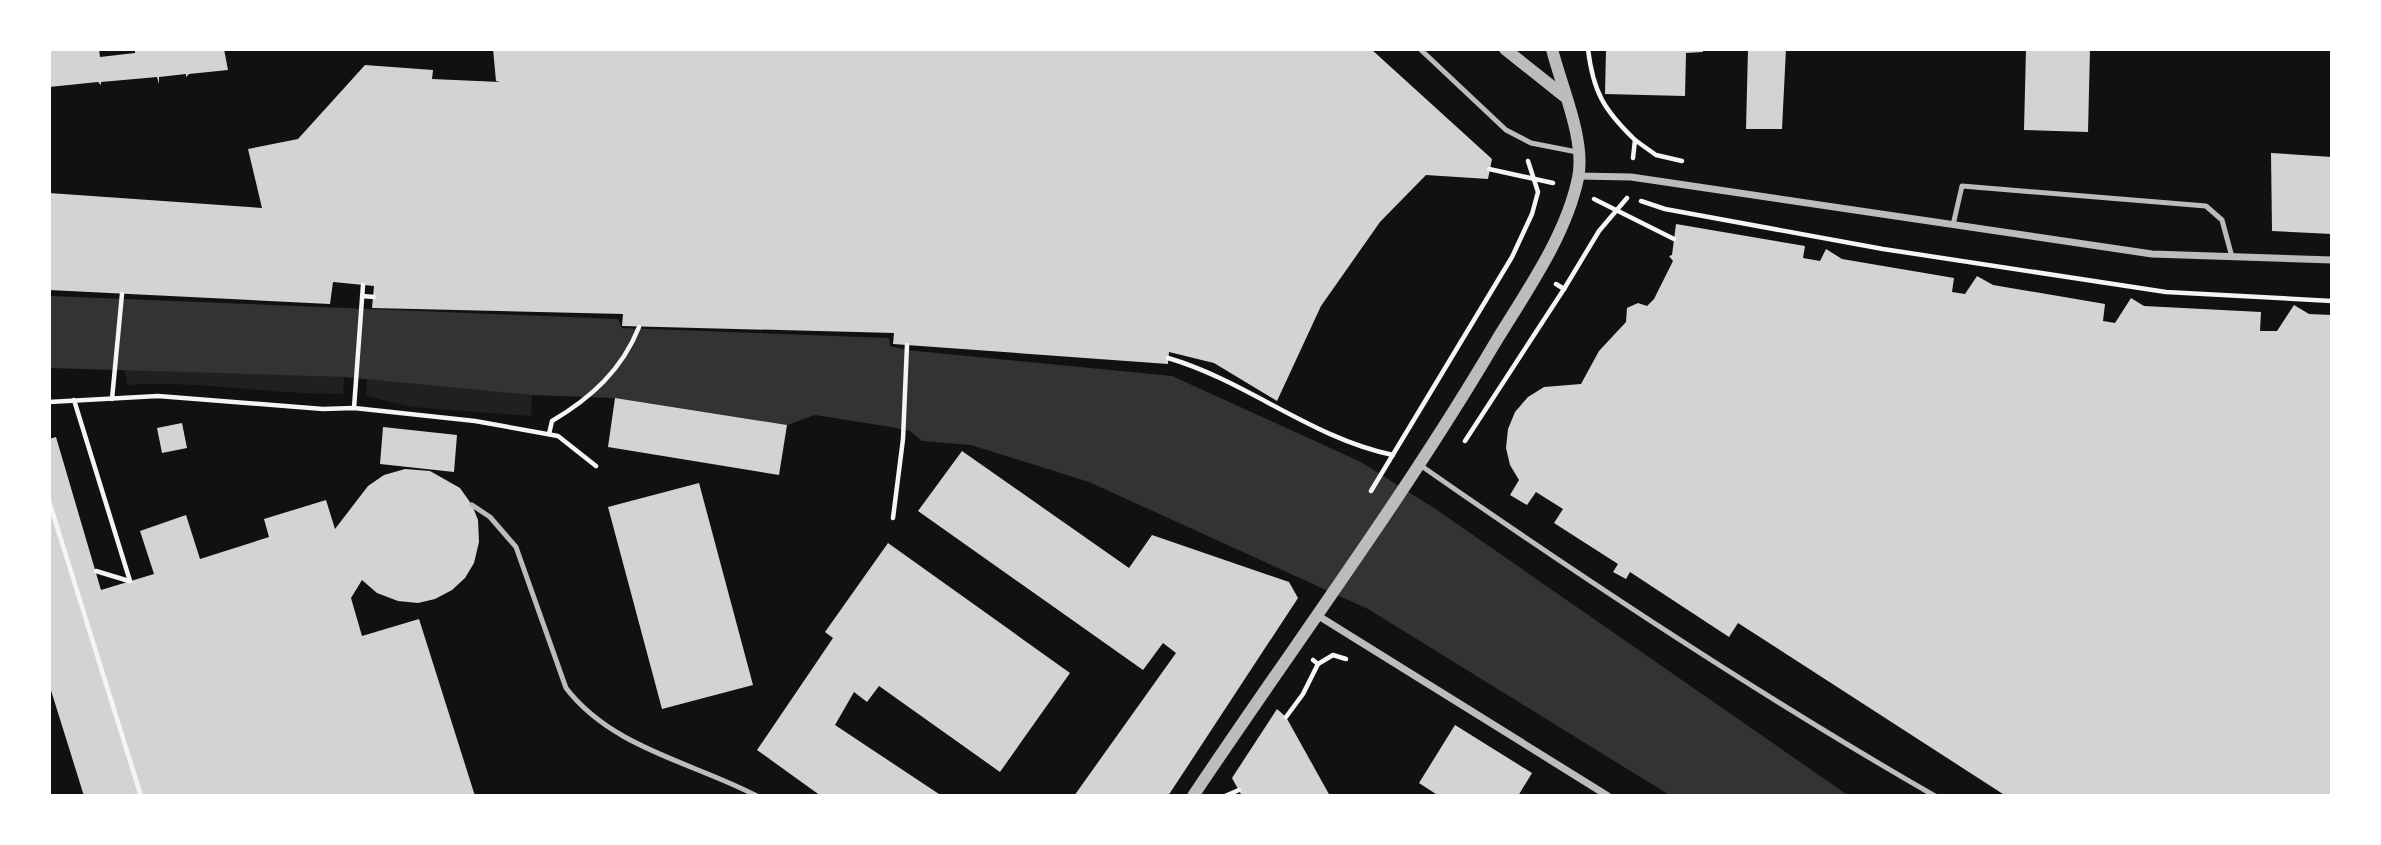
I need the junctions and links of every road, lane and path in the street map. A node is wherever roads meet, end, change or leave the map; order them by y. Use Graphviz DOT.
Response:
graph roads {
  1 [pos="1420,49"];
  2 [pos="1505,49"];
  3 [pos="1552,49"];
  4 [pos="1564,96"];
  5 [pos="1578,152"];
  6 [pos="1527,159"];
  7 [pos="1489,169"];
  8 [pos="1578,176"];
  9 [pos="1560,185"];
  10 [pos="1585,195"];
  11 [pos="1628,197"];
  12 [pos="1953,225"];
  13 [pos="1674,239"];
  14 [pos="2232,257"];
  15 [pos="2332,260"];
  16 [pos="363,285"];
  17 [pos="122,294"];
  18 [pos="362,296"];
  19 [pos="374,297"];
  20 [pos="2332,301"];
  21 [pos="639,327"];
  22 [pos="907,348"];
  23 [pos="1168,358"];
  24 [pos="112,399"];
  25 [pos="74,400"];
  26 [pos="49,402"];
  27 [pos="354,408"];
  28 [pos="549,434"];
  29 [pos="1393,455"];
  30 [pos="1389,462"];
  31 [pos="1419,464"];
  32 [pos="596,466"];
  33 [pos="49,501"];
  34 [pos="472,505"];
  35 [pos="893,518"];
  36 [pos="96,571"];
  37 [pos="1317,615"];
  38 [pos="1318,664"];
  39 [pos="1286,717"];
  40 [pos="1238,790"];
  41 [pos="141,796"];
  42 [pos="757,796"];
  43 [pos="1194,796"];
  44 [pos="1225,796"];
  45 [pos="1608,796"];
  46 [pos="1935,796"];
  1 -- 5 [label="lane"];
  2 -- 4 [label="street"];
  3 -- 4 [label="street"];
  4 -- 5 [label="street"];
  5 -- 8 [label="street"];
  6 -- 29 [label="path"];
  7 -- 9 [label="path"];
  8 -- 12 [label="street"];
  8 -- 31 [label="street"];
  10 -- 13 [label="path"];
  11 -- 20 [label="path"];
  12 -- 14 [label="street"];
  12 -- 14 [label="lane"];
  14 -- 15 [label="street"];
  16 -- 18 [label="path"];
  17 -- 24 [label="path"];
  18 -- 19 [label="path"];
  18 -- 27 [label="path"];
  21 -- 28 [label="path"];
  22 -- 35 [label="path"];
  23 -- 29 [label="path"];
  24 -- 25 [label="path"];
  24 -- 27 [label="path"];
  25 -- 26 [label="path"];
  25 -- 36 [label="path"];
  27 -- 28 [label="path"];
  28 -- 32 [label="path"];
  29 -- 30 [label="path"];
  31 -- 37 [label="street"];
  31 -- 46 [label="lane"];
  33 -- 41 [label="path"];
  34 -- 42 [label="lane"];
  37 -- 43 [label="street"];
  37 -- 45 [label="street"];
  38 -- 39 [label="path"];
  40 -- 44 [label="path"];
}
